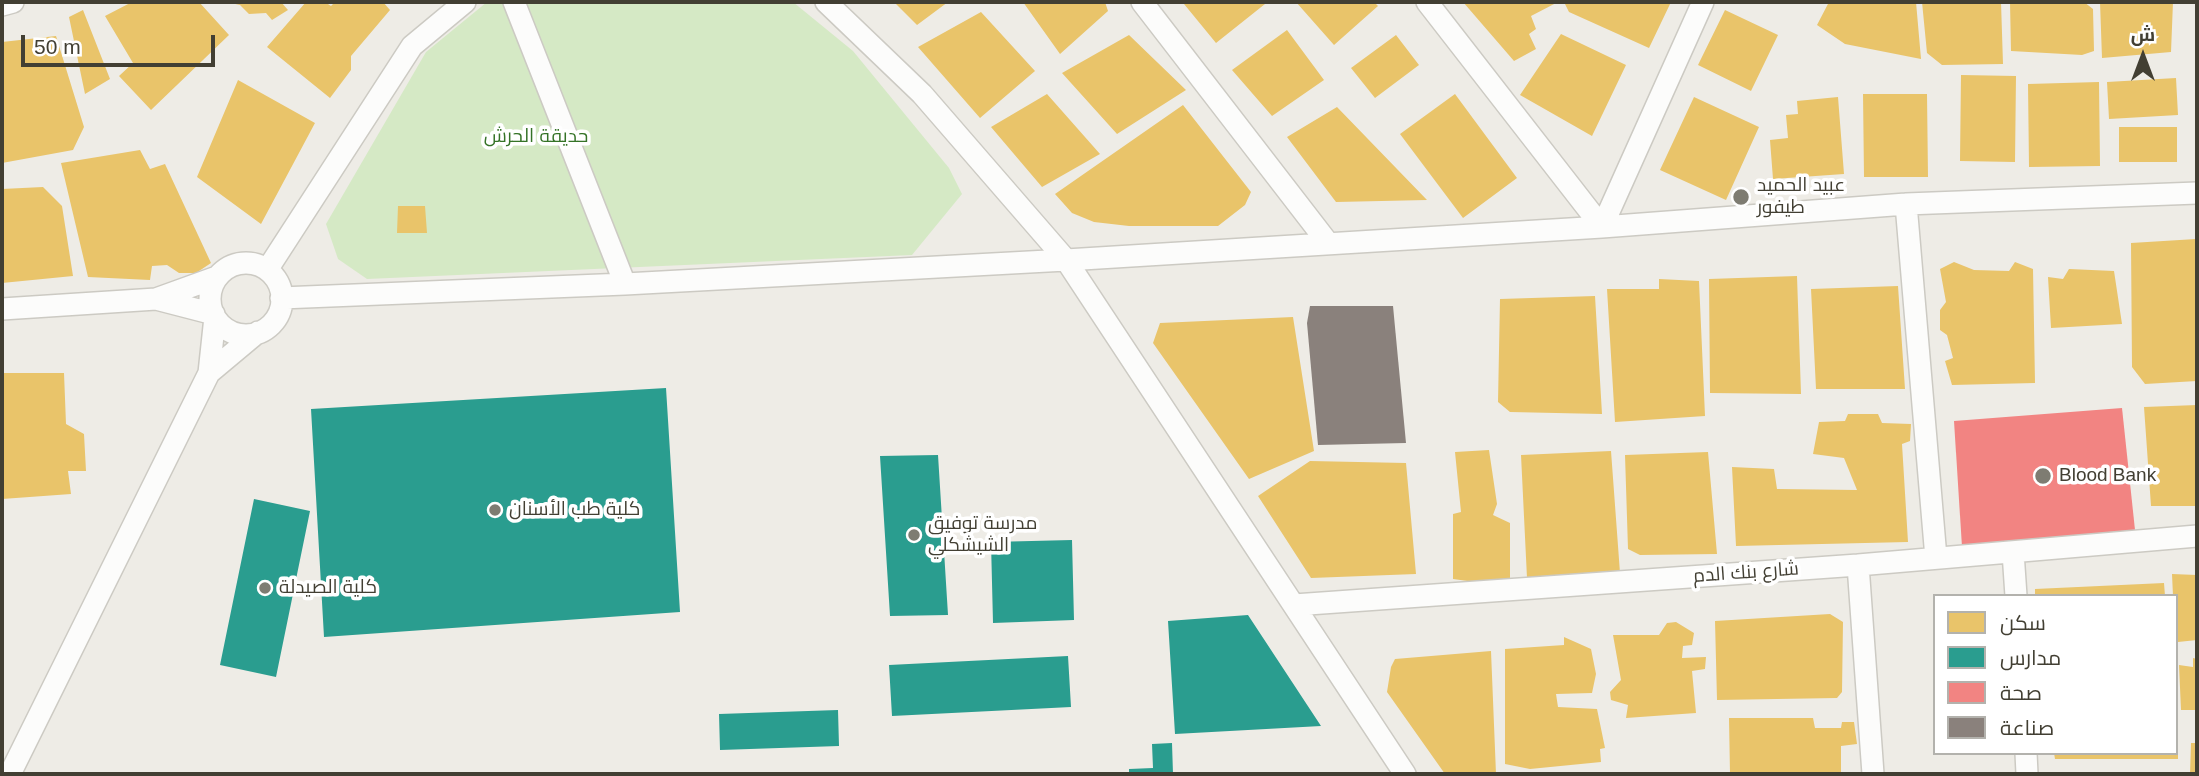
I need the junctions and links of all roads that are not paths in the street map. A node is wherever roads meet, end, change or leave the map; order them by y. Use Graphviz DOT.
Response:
graph roads {
  1 [pos="13,2"];
  2 [pos="465,2"];
  3 [pos="514,2"];
  4 [pos="826,2"];
  5 [pos="1142,2"];
  6 [pos="1427,2"];
  7 [pos="1703,2"];
  8 [pos="2,5"];
  9 [pos="2197,193"];
  10 [pos="1906,204"];
  11 [pos="1602,227"];
  12 [pos="1328,243"];
  13 [pos="1066,260"];
  14 [pos="267,270"];
  15 [pos="217,277"];
  16 [pos="625,284"];
  17 [pos="281,298"];
  18 [pos="156,299"];
  19 [pos="2,309"];
  20 [pos="214,316"];
  21 [pos="258,332"];
  22 [pos="209,373"];
  23 [pos="2197,537"];
  24 [pos="2013,552"];
  25 [pos="1936,558"];
  26 [pos="1858,565"];
  27 [pos="2016,594"];
  28 [pos="1294,605"];
  29 [pos="2026,755"];
  30 [pos="9,774"];
  31 [pos="1405,774"];
  32 [pos="1873,774"];
  33 [pos="2027,774"];
  1 -- 8 [label="street"];
  2 -- 14 [label="street"];
  3 -- 16 [label="street"];
  4 -- 13 [label="street"];
  5 -- 12 [label="street"];
  6 -- 11 [label="street"];
  7 -- 11 [label="street"];
  9 -- 10 [label="street"];
  10 -- 11 [label="street"];
  10 -- 25 [label="street"];
  11 -- 12 [label="street"];
  12 -- 13 [label="street"];
  13 -- 16 [label="street"];
  13 -- 28 [label="street"];
  14 -- 15 [label="street"];
  14 -- 17 [label="street"];
  15 -- 18 [label="street"];
  15 -- 20 [label="street"];
  16 -- 17 [label="street"];
  17 -- 21 [label="street"];
  18 -- 19 [label="street"];
  18 -- 20 [label="street"];
  20 -- 21 [label="street"];
  20 -- 22 [label="street"];
  21 -- 22 [label="street"];
  22 -- 30 [label="street"];
  23 -- 24 [label="street, شارع بنك الدم"];
  24 -- 25 [label="street, شارع بنك الدم"];
  24 -- 27 [label="street"];
  25 -- 26 [label="street, شارع بنك الدم"];
  26 -- 28 [label="street, شارع بنك الدم"];
  26 -- 32 [label="street"];
  28 -- 31 [label="street"];
  29 -- 33 [label="street"];
}
